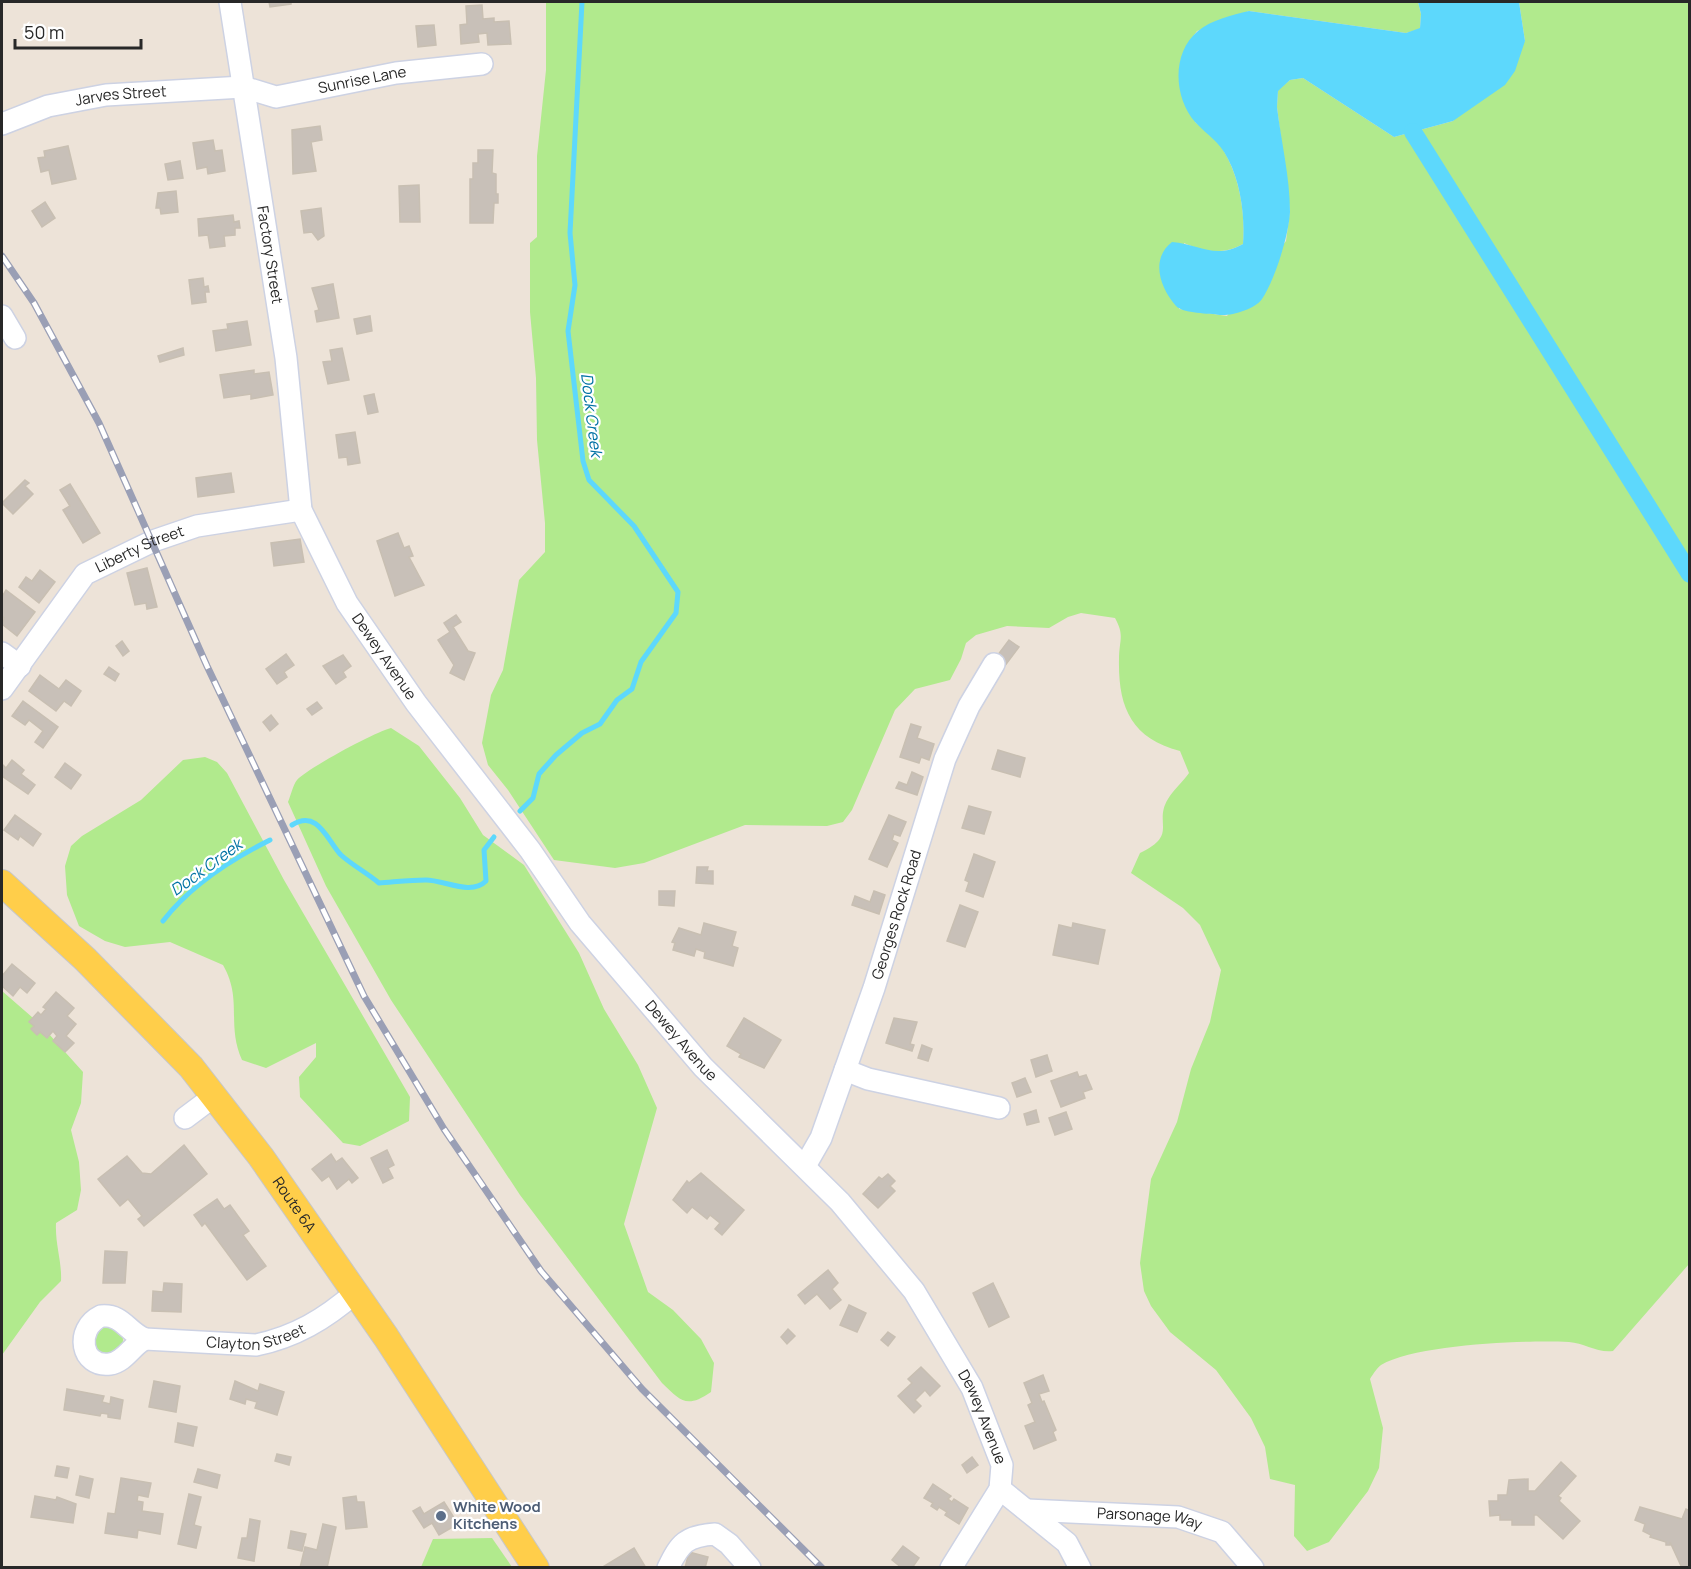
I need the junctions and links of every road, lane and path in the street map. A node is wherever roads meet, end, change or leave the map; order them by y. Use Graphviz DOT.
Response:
graph roads {
  1 [pos="230,2"];
  2 [pos="482,64"];
  3 [pos="243,87"];
  4 [pos="2,124"];
  5 [pos="2,316"];
  6 [pos="15,338"];
  7 [pos="301,510"];
  8 [pos="2,652"];
  9 [pos="994,664"];
  10 [pos="20,666"];
  11 [pos="2,689"];
  12 [pos="2,883"];
  13 [pos="845,1070"];
  14 [pos="213,1097"];
  15 [pos="999,1108"];
  16 [pos="185,1118"];
  17 [pos="806,1166"];
  18 [pos="355,1293"];
  19 [pos="145,1339"];
  20 [pos="1000,1489"];
  21 [pos="1027,1510"];
  22 [pos="536,1568"];
  23 [pos="668,1568"];
  24 [pos="750,1568"];
  25 [pos="951,1568"];
  26 [pos="1080,1568"];
  27 [pos="1254,1568"];
  1 -- 3 [label="street, Factory Street"];
  2 -- 3 [label="street, Sunrise Lane"];
  3 -- 4 [label="street, Jarves Street"];
  3 -- 7 [label="street, Factory Street"];
  5 -- 6 [label="street"];
  7 -- 10 [label="street, Liberty Street"];
  7 -- 17 [label="street, Dewey Avenue"];
  8 -- 10 [label="street"];
  9 -- 13 [label="street, Georges Rock Road"];
  10 -- 11 [label="street, Liberty Street"];
  12 -- 14 [label="main road, Route 6A"];
  13 -- 15 [label="street"];
  13 -- 17 [label="street, Georges Rock Road"];
  14 -- 16 [label="street"];
  14 -- 18 [label="main road, Route 6A"];
  17 -- 20 [label="street, Dewey Avenue"];
  18 -- 19 [label="street, Clayton Street"];
  18 -- 22 [label="main road, Route 6A"];
  20 -- 21 [label="street"];
  20 -- 25 [label="street"];
  21 -- 26 [label="street"];
  21 -- 27 [label="street, Parsonage Way"];
  23 -- 24 [label="street"];
}
